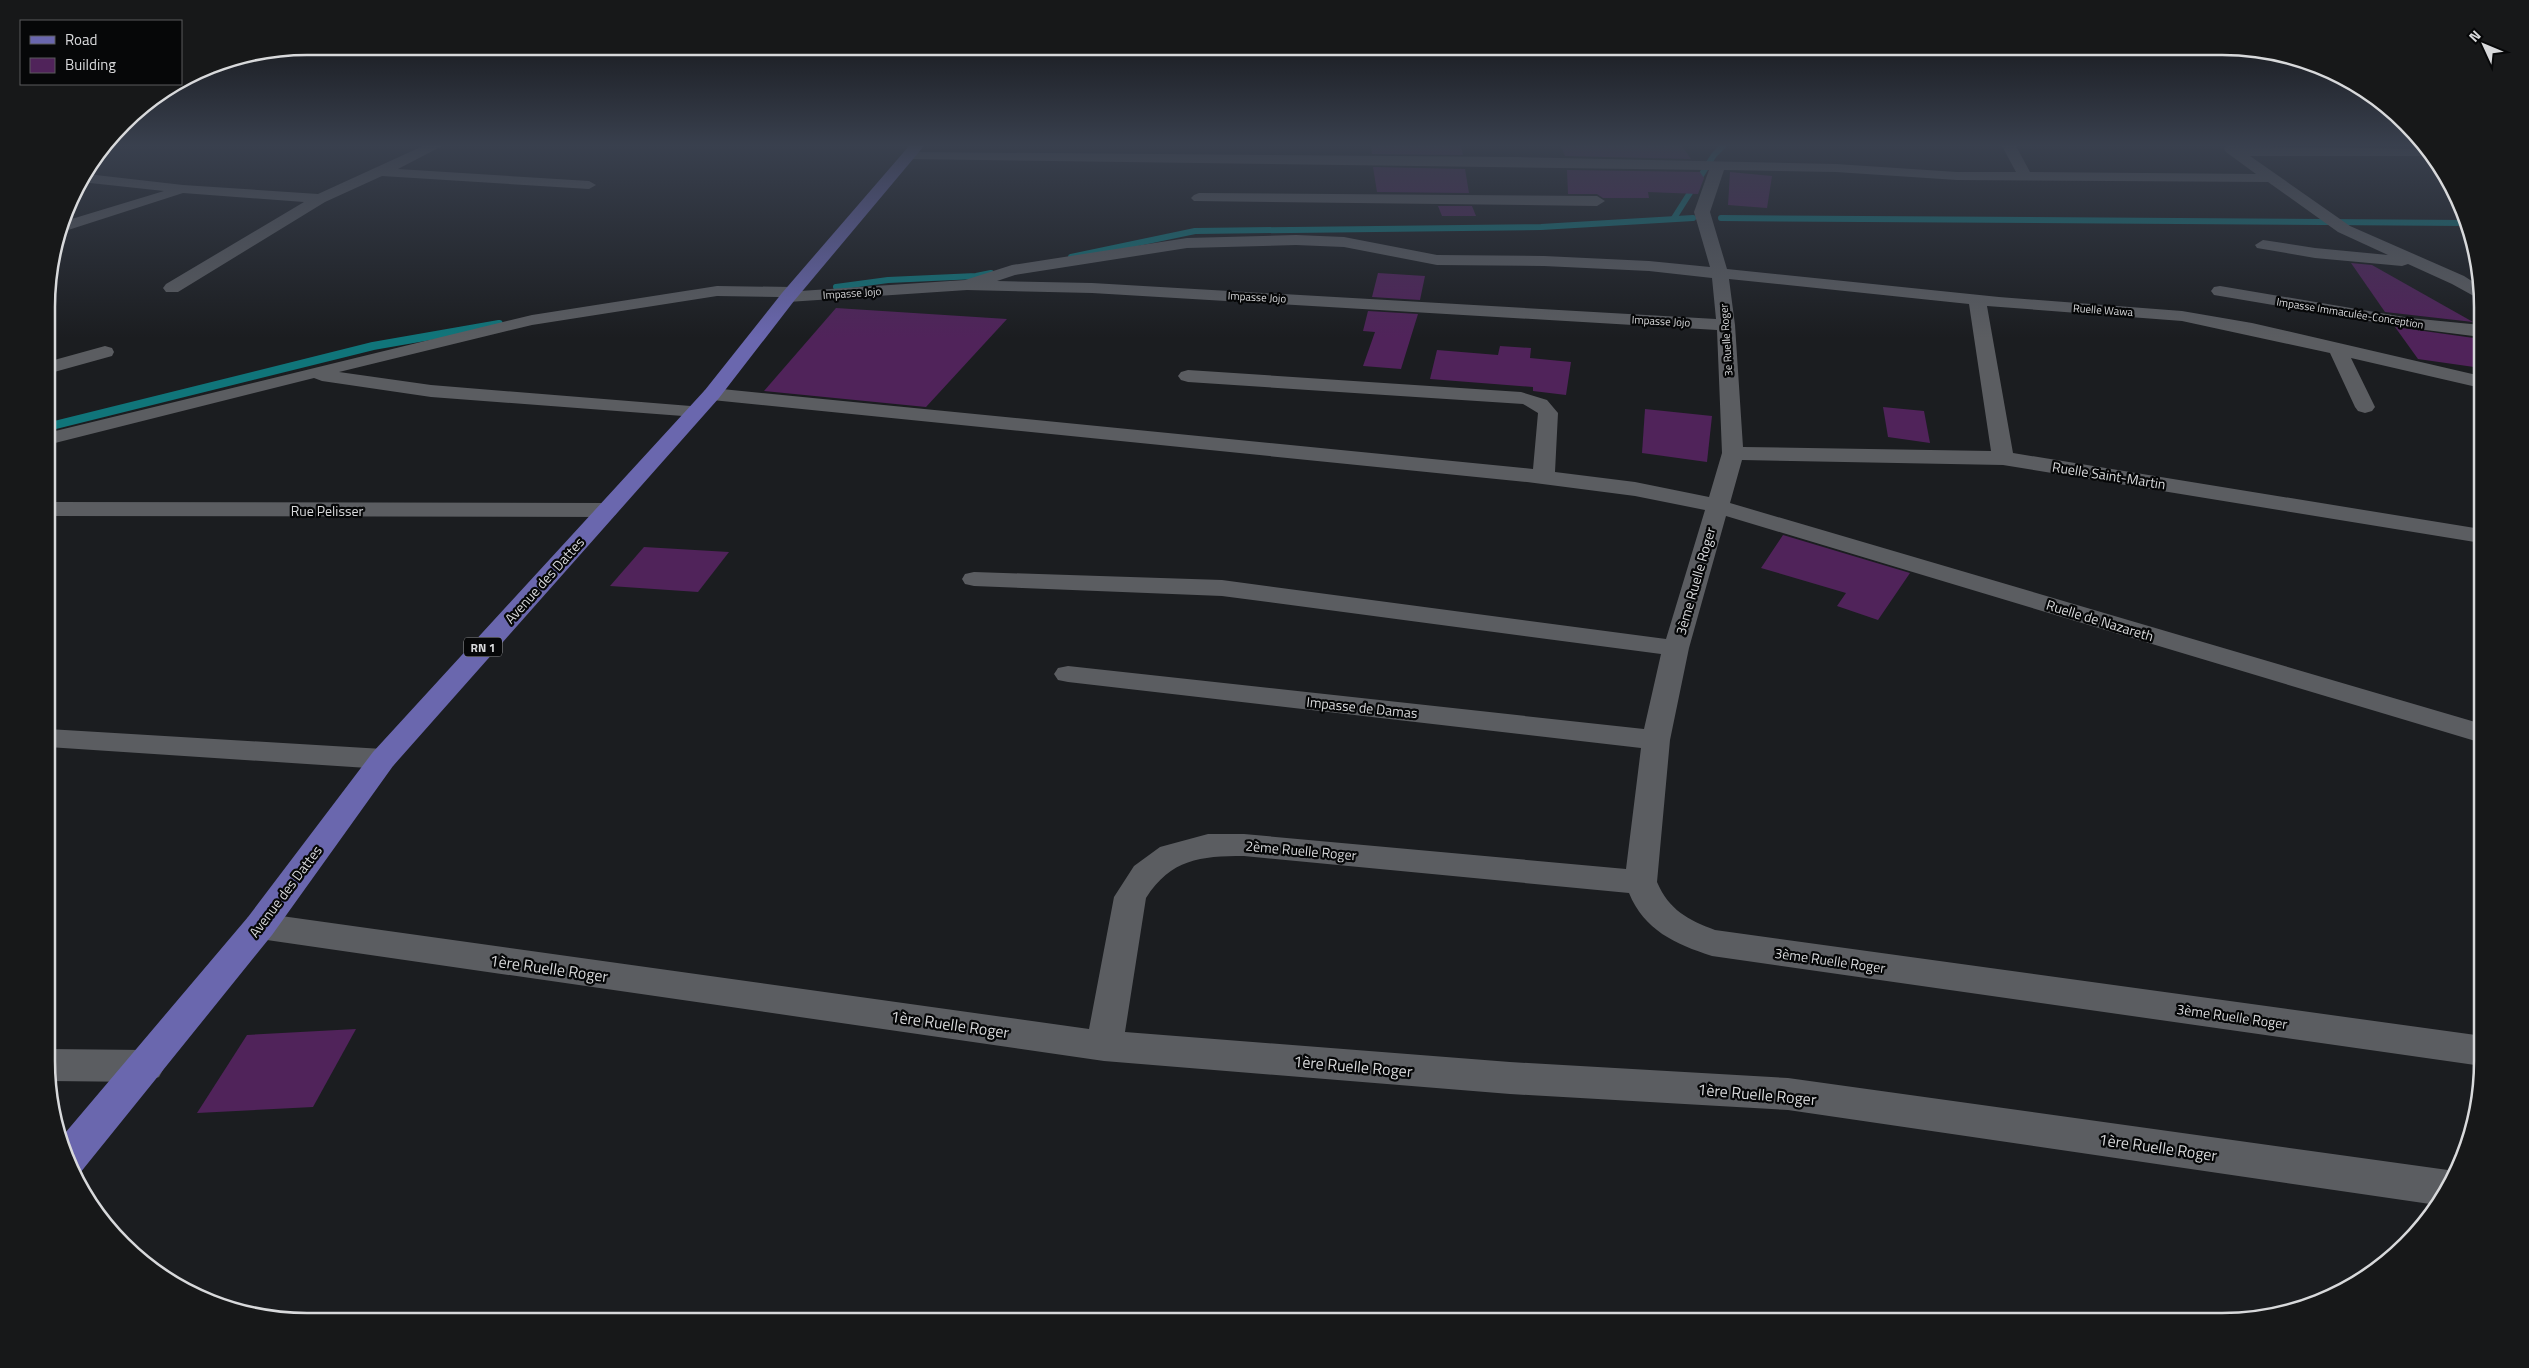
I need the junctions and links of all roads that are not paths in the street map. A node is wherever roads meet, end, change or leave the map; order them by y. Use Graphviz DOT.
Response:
graph roads {
  1 [pos="117,210"];
  2 [pos="303,210"];
  3 [pos="863,210"];
  4 [pos="1197,210"];
  5 [pos="1702,210"];
  6 [pos="2318,210"];
  7 [pos="1196,215"];
  8 [pos="68,225"];
  9 [pos="2263,245"];
  10 [pos="2421,262"];
  11 [pos="1720,272"];
  12 [pos="966,285"];
  13 [pos="172,288"];
  14 [pos="2220,290"];
  15 [pos="2473,290"];
  16 [pos="790,294"];
  17 [pos="1977,300"];
  18 [pos="1726,325"];
  19 [pos="2474,330"];
  20 [pos="2338,350"];
  21 [pos="105,352"];
  22 [pos="55,366"];
  23 [pos="309,373"];
  24 [pos="1188,376"];
  25 [pos="2474,380"];
  26 [pos="704,403"];
  27 [pos="2365,407"];
  28 [pos="55,437"];
  29 [pos="1733,453"];
  30 [pos="2004,458"];
  31 [pos="1544,477"];
  32 [pos="1717,506"];
  33 [pos="55,509"];
  34 [pos="607,510"];
  35 [pos="2474,535"];
  36 [pos="974,579"];
  37 [pos="1676,648"];
  38 [pos="1068,674"];
  39 [pos="2474,732"];
  40 [pos="55,738"];
  41 [pos="1656,740"];
  42 [pos="383,759"];
  43 [pos="1641,882"];
  44 [pos="260,926"];
  45 [pos="1104,1046"];
  46 [pos="2474,1050"];
  47 [pos="55,1065"];
  48 [pos="146,1066"];
  49 [pos="72,1154"];
  50 [pos="2440,1187"];
  1 -- 8 [label="street"];
  2 -- 13 [label="street"];
  3 -- 16 [label="main road, Avenue des Dattes / RN 1"];
  4 -- 7 [label="street"];
  5 -- 11 [label="street, 3e Ruelle Roger"];
  6 -- 10 [label="street"];
  9 -- 10 [label="street"];
  10 -- 15 [label="street"];
  11 -- 12 [label="street, Ruelle Wawa"];
  11 -- 17 [label="street, Ruelle Wawa"];
  11 -- 18 [label="street, 3e Ruelle Roger"];
  12 -- 16 [label="street, Impasse Jojo"];
  12 -- 18 [label="street, Impasse Jojo"];
  14 -- 19 [label="street, Impasse Immaculée-Conception"];
  16 -- 23 [label="street, Impasse Jojo"];
  16 -- 26 [label="main road, Avenue des Dattes / RN 1"];
  17 -- 20 [label="street, Ruelle Wawa"];
  17 -- 30 [label="street"];
  18 -- 29 [label="street, 3e Ruelle Roger"];
  20 -- 25 [label="street, Ruelle Wawa"];
  20 -- 27 [label="street"];
  21 -- 22 [label="street"];
  23 -- 26 [label="street, Ruelle de Nazareth"];
  23 -- 28 [label="street, Impasse Jojo"];
  24 -- 31 [label="street"];
  26 -- 31 [label="street, Ruelle de Nazareth"];
  26 -- 34 [label="main road, Avenue des Dattes / RN 1"];
  29 -- 30 [label="street, Ruelle Saint-Martin"];
  29 -- 32 [label="street, 3ème Ruelle Roger"];
  30 -- 35 [label="street, Ruelle Saint-Martin"];
  31 -- 32 [label="street, Ruelle de Nazareth"];
  32 -- 37 [label="street, 3ème Ruelle Roger"];
  32 -- 39 [label="street, Ruelle de Nazareth"];
  33 -- 34 [label="street, Rue Pelisser"];
  34 -- 42 [label="main road, Avenue des Dattes / RN 1"];
  36 -- 37 [label="street"];
  37 -- 41 [label="street, 3ème Ruelle Roger"];
  38 -- 41 [label="street, Impasse de Damas"];
  40 -- 42 [label="street"];
  41 -- 43 [label="street, 3ème Ruelle Roger"];
  42 -- 44 [label="main road, Avenue des Dattes / RN 1"];
  43 -- 45 [label="street, 2ème Ruelle Roger"];
  43 -- 46 [label="street, 3ème Ruelle Roger"];
  44 -- 45 [label="street, 1ère Ruelle Roger"];
  44 -- 48 [label="main road, Avenue des Dattes / RN 1"];
  45 -- 50 [label="street, 1ère Ruelle Roger"];
  47 -- 48 [label="street"];
  48 -- 49 [label="main road, Avenue des Dattes / RN 1"];
}
